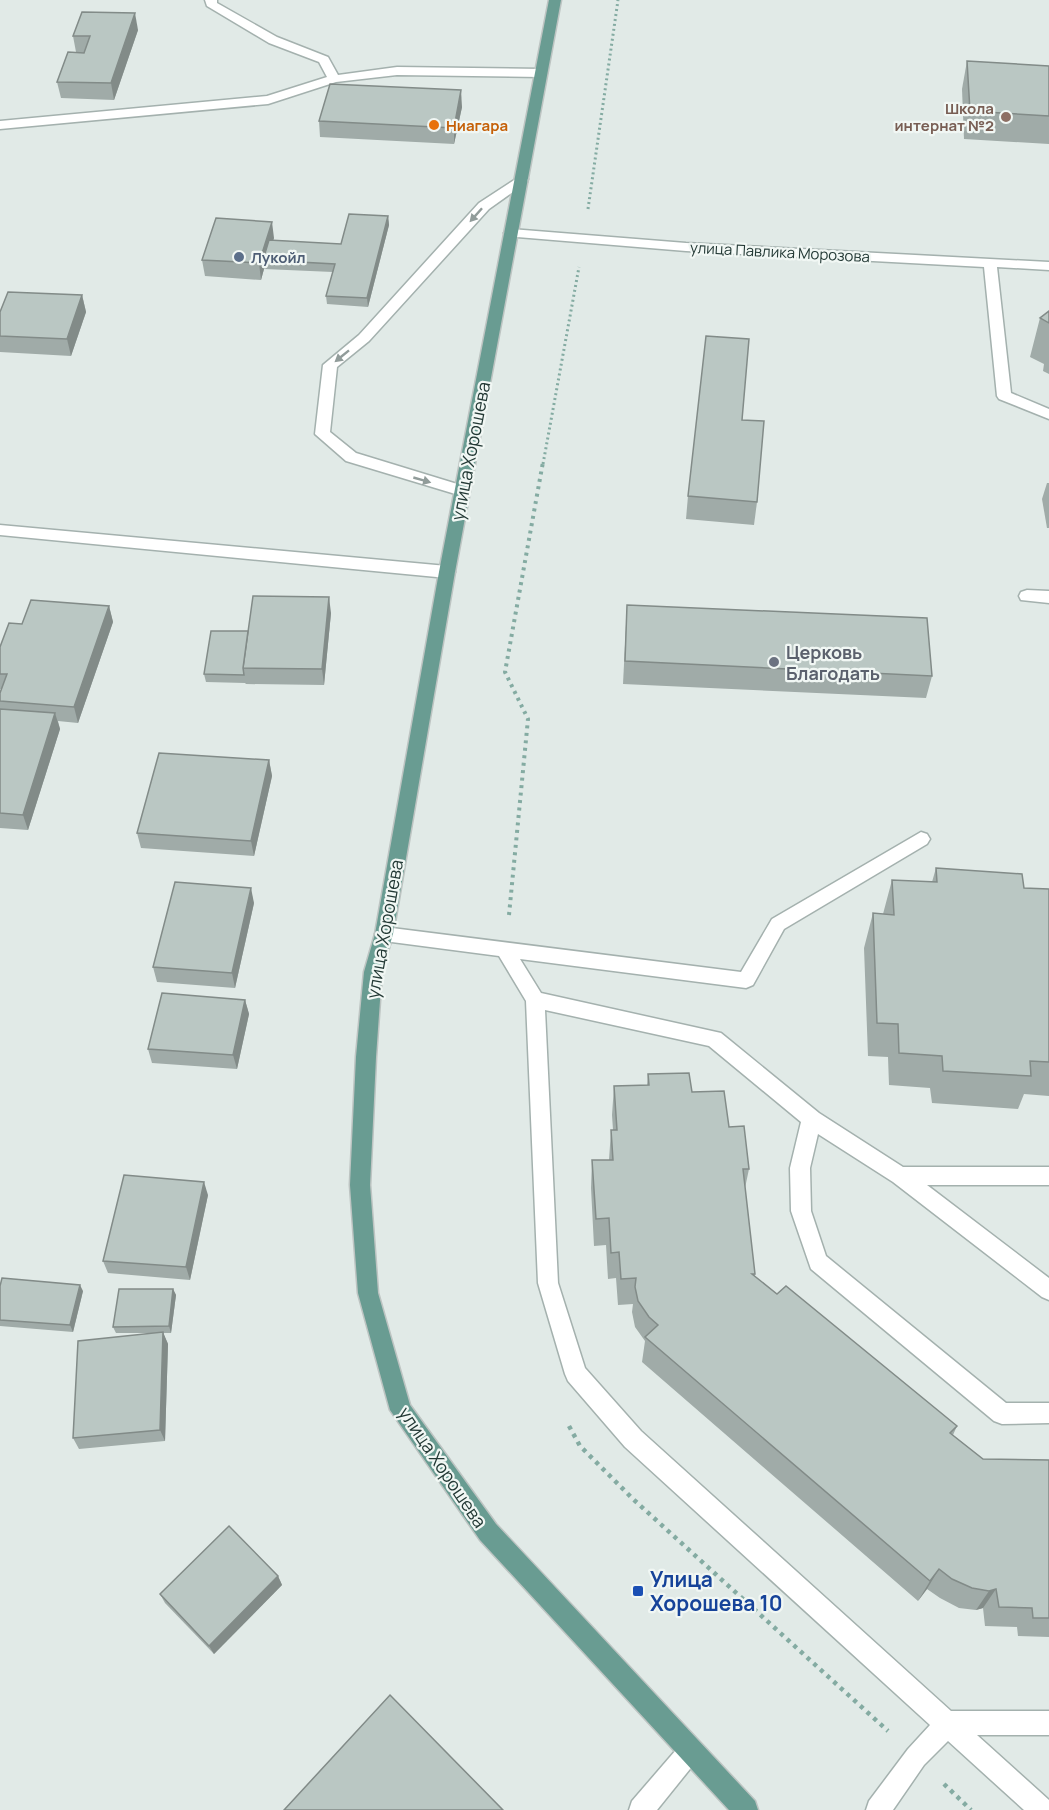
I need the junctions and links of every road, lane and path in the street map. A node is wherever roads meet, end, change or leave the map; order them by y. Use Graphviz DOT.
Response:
graph roads {
  1 [pos="211,0"];
  2 [pos="555,0"];
  3 [pos="618,0"];
  4 [pos="541,73"];
  5 [pos="334,79"];
  6 [pos="0,124"];
  7 [pos="522,179"];
  8 [pos="511,233"];
  9 [pos="584,240"];
  10 [pos="990,263"];
  11 [pos="1049,266"];
  12 [pos="1049,414"];
  13 [pos="462,491"];
  14 [pos="0,530"];
  15 [pos="447,572"];
  16 [pos="1027,596"];
  17 [pos="1049,597"];
  18 [pos="921,839"];
  19 [pos="384,934"];
  20 [pos="506,951"];
  21 [pos="535,1000"];
  22 [pos="812,1119"];
  23 [pos="900,1176"];
  24 [pos="1049,1176"];
  25 [pos="1049,1290"];
  26 [pos="1049,1413"];
  27 [pos="948,1723"];
  28 [pos="1049,1723"];
  29 [pos="690,1751"];
  30 [pos="641,1810"];
  31 [pos="746,1810"];
  32 [pos="878,1810"];
  33 [pos="1042,1810"];
  1 -- 5 [label="street"];
  2 -- 4 [label="main road, улица Хорошева"];
  3 -- 9 [label="path"];
  4 -- 5 [label="street"];
  4 -- 7 [label="main road, улица Хорошева"];
  5 -- 6 [label="street"];
  7 -- 8 [label="main road, улица Хорошева"];
  7 -- 13 [label="street, one-way"];
  8 -- 9 [label="street, улица Павлика Морозова"];
  8 -- 13 [label="main road, улица Хорошева"];
  9 -- 10 [label="street, улица Павлика Морозова"];
  9 -- 20 [label="path"];
  10 -- 11 [label="street, улица Павлика Морозова"];
  10 -- 12 [label="street"];
  13 -- 15 [label="main road, улица Хорошева"];
  14 -- 15 [label="street"];
  15 -- 19 [label="main road, улица Хорошева"];
  16 -- 17 [label="street"];
  18 -- 20 [label="street"];
  19 -- 20 [label="street"];
  19 -- 29 [label="main road, улица Хорошева"];
  20 -- 21 [label="street"];
  21 -- 22 [label="street"];
  21 -- 27 [label="street"];
  22 -- 23 [label="street"];
  22 -- 26 [label="street"];
  23 -- 24 [label="street"];
  23 -- 25 [label="street"];
  27 -- 28 [label="street"];
  27 -- 32 [label="street"];
  27 -- 33 [label="street"];
  29 -- 30 [label="street"];
  29 -- 31 [label="main road, улица Хорошева"];
}
